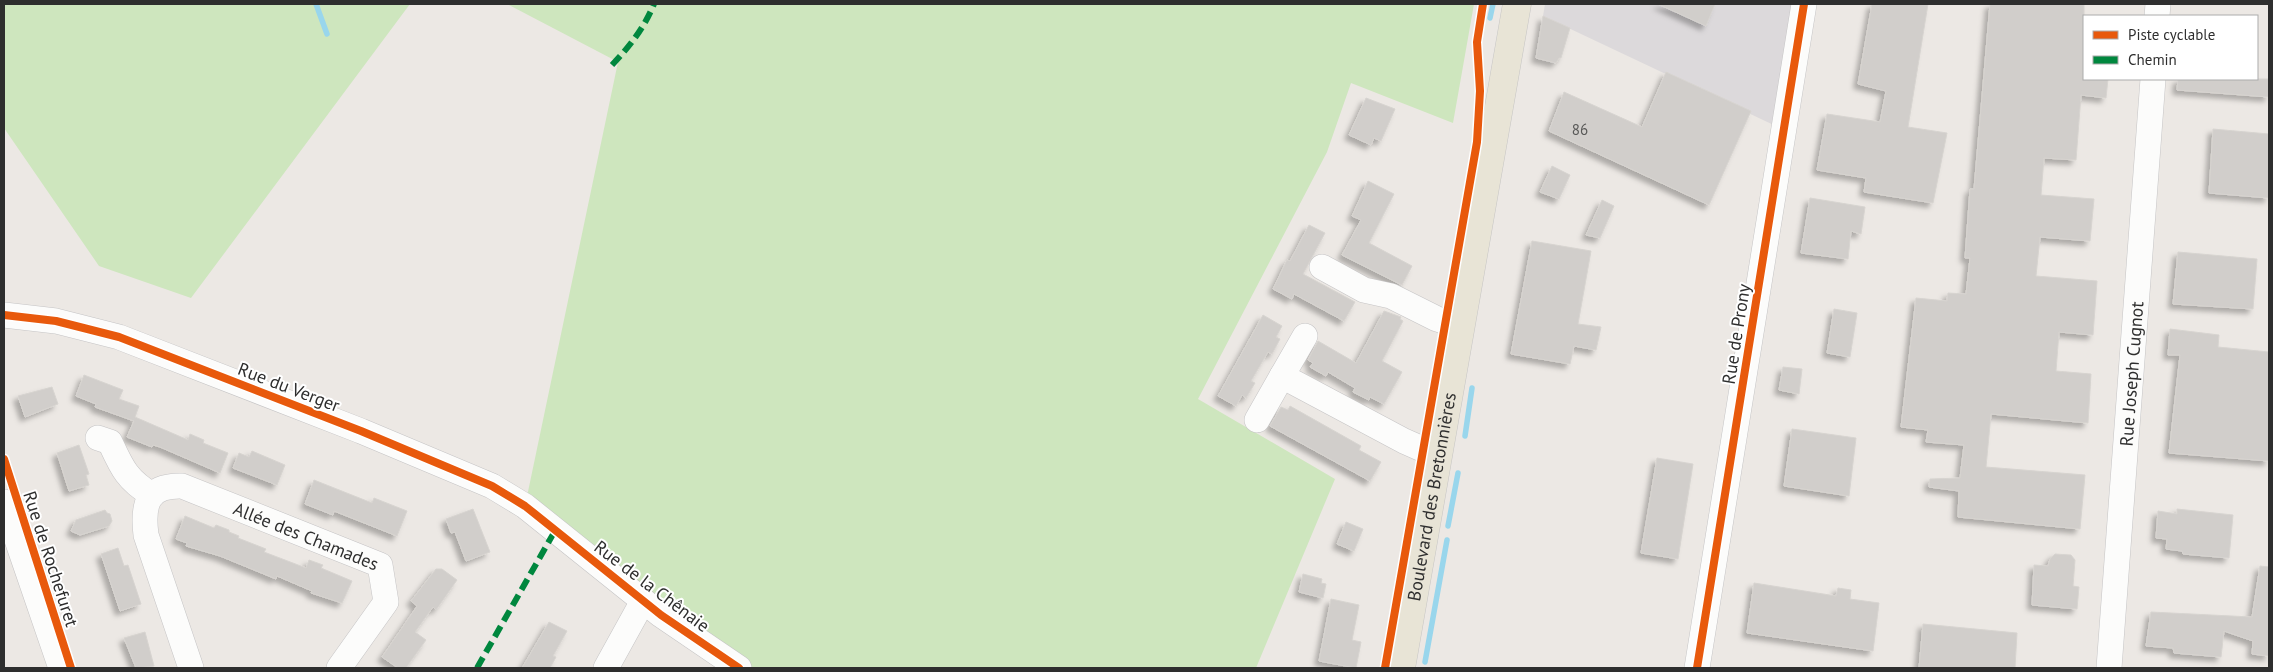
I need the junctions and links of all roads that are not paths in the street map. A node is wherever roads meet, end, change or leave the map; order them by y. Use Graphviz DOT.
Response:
graph roads {
  1 [pos="1517,4"];
  2 [pos="1804,4"];
  3 [pos="2152,80"];
  4 [pos="1322,267"];
  5 [pos="4,314"];
  6 [pos="1461,326"];
  7 [pos="1305,336"];
  8 [pos="1282,376"];
  9 [pos="1257,420"];
  10 [pos="98,438"];
  11 [pos="1438,456"];
  12 [pos="152,495"];
  13 [pos="4,502"];
  14 [pos="550,524"];
  15 [pos="643,602"];
  16 [pos="61,668"];
  17 [pos="191,668"];
  18 [pos="339,668"];
  19 [pos="606,668"];
  20 [pos="739,668"];
  21 [pos="1400,668"];
  22 [pos="1697,668"];
  23 [pos="2109,668"];
  1 -- 6 [label="main road, Boulevard des Bretonnières"];
  2 -- 22 [label="street, Rue de Prony"];
  3 -- 23 [label="street, Rue Joseph Cugnot"];
  4 -- 6 [label="street"];
  5 -- 14 [label="street, Rue du Verger"];
  6 -- 11 [label="main road, Boulevard des Bretonnières"];
  7 -- 8 [label="street"];
  8 -- 9 [label="street"];
  8 -- 11 [label="street"];
  10 -- 12 [label="street"];
  11 -- 21 [label="main road, Boulevard des Bretonnières"];
  12 -- 17 [label="street"];
  12 -- 18 [label="street, Allée des Chamades"];
  13 -- 16 [label="street, Rue de Rochefuret"];
  14 -- 15 [label="street, Rue de la Chênaie"];
  15 -- 19 [label="street"];
  15 -- 20 [label="street, Rue de la Chênaie"];
}
